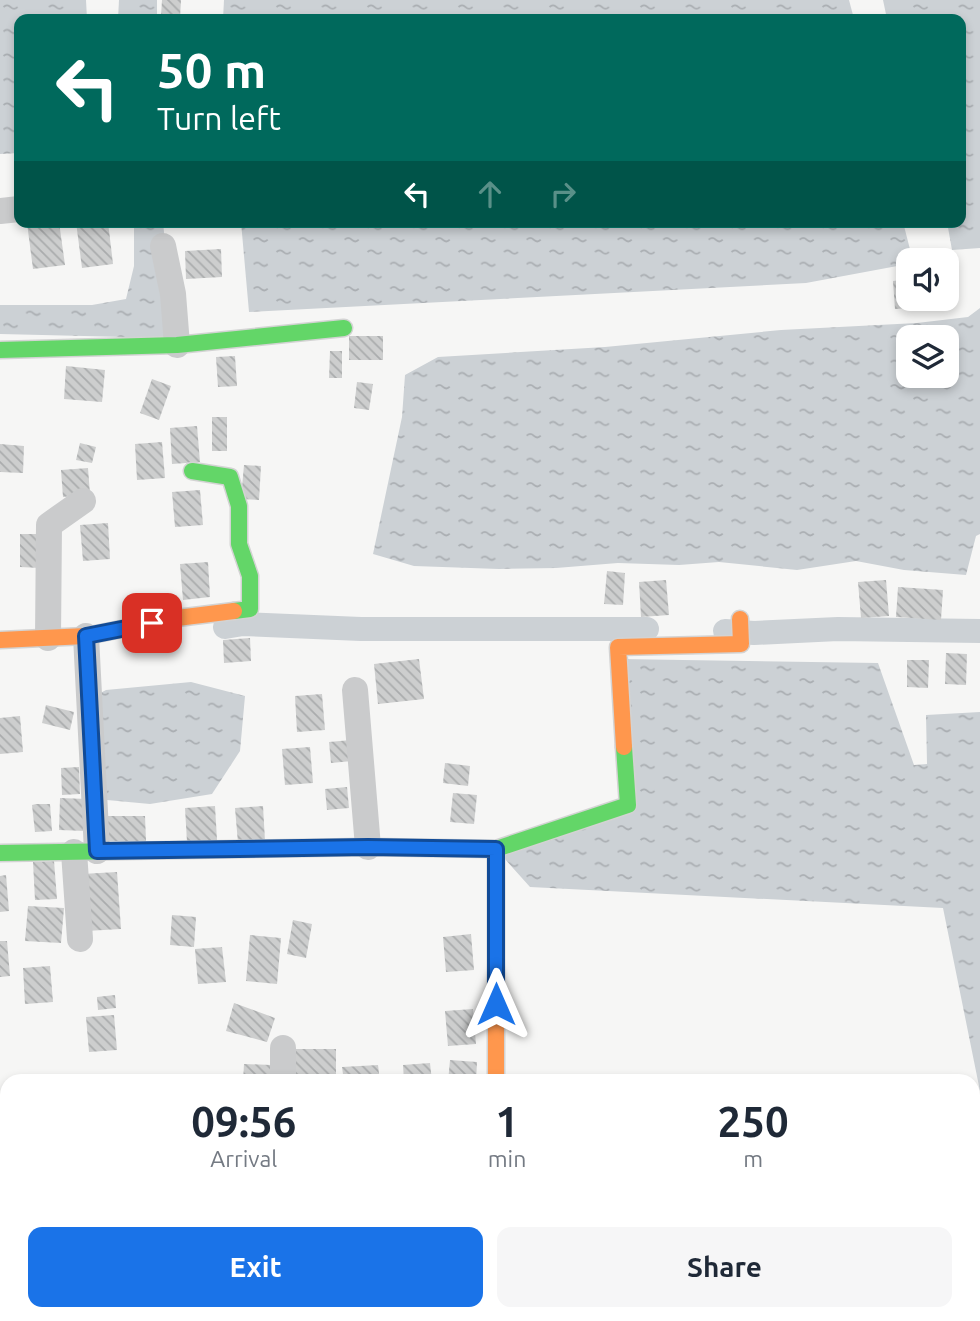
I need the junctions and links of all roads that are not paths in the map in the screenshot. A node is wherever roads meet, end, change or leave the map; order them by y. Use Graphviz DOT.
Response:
graph roads {
  1 [pos="163,246"];
  2 [pos="344,328"];
  3 [pos="177,345"];
  4 [pos="0,350"];
  5 [pos="192,471"];
  6 [pos="83,501"];
  7 [pos="740,619"];
  8 [pos="86,636"];
  9 [pos="48,638"];
  10 [pos="0,640"];
  11 [pos="355,690"];
  12 [pos="368,847"];
  13 [pos="496,849"];
  14 [pos="86,851"];
  15 [pos="0,853"];
  16 [pos="80,940"];
  17 [pos="283,1048"];
  18 [pos="283,1074"];
  19 [pos="496,1074"];
  1 -- 3 [label="street"];
  2 -- 3 [label="street"];
  3 -- 4 [label="street"];
  5 -- 8 [label="street"];
  6 -- 9 [label="street"];
  7 -- 13 [label="street"];
  8 -- 9 [label="street"];
  8 -- 14 [label="street"];
  9 -- 10 [label="street"];
  11 -- 12 [label="street"];
  12 -- 13 [label="street"];
  12 -- 14 [label="street"];
  13 -- 19 [label="street"];
  14 -- 15 [label="street"];
  14 -- 16 [label="street"];
  17 -- 18 [label="street"];
}
